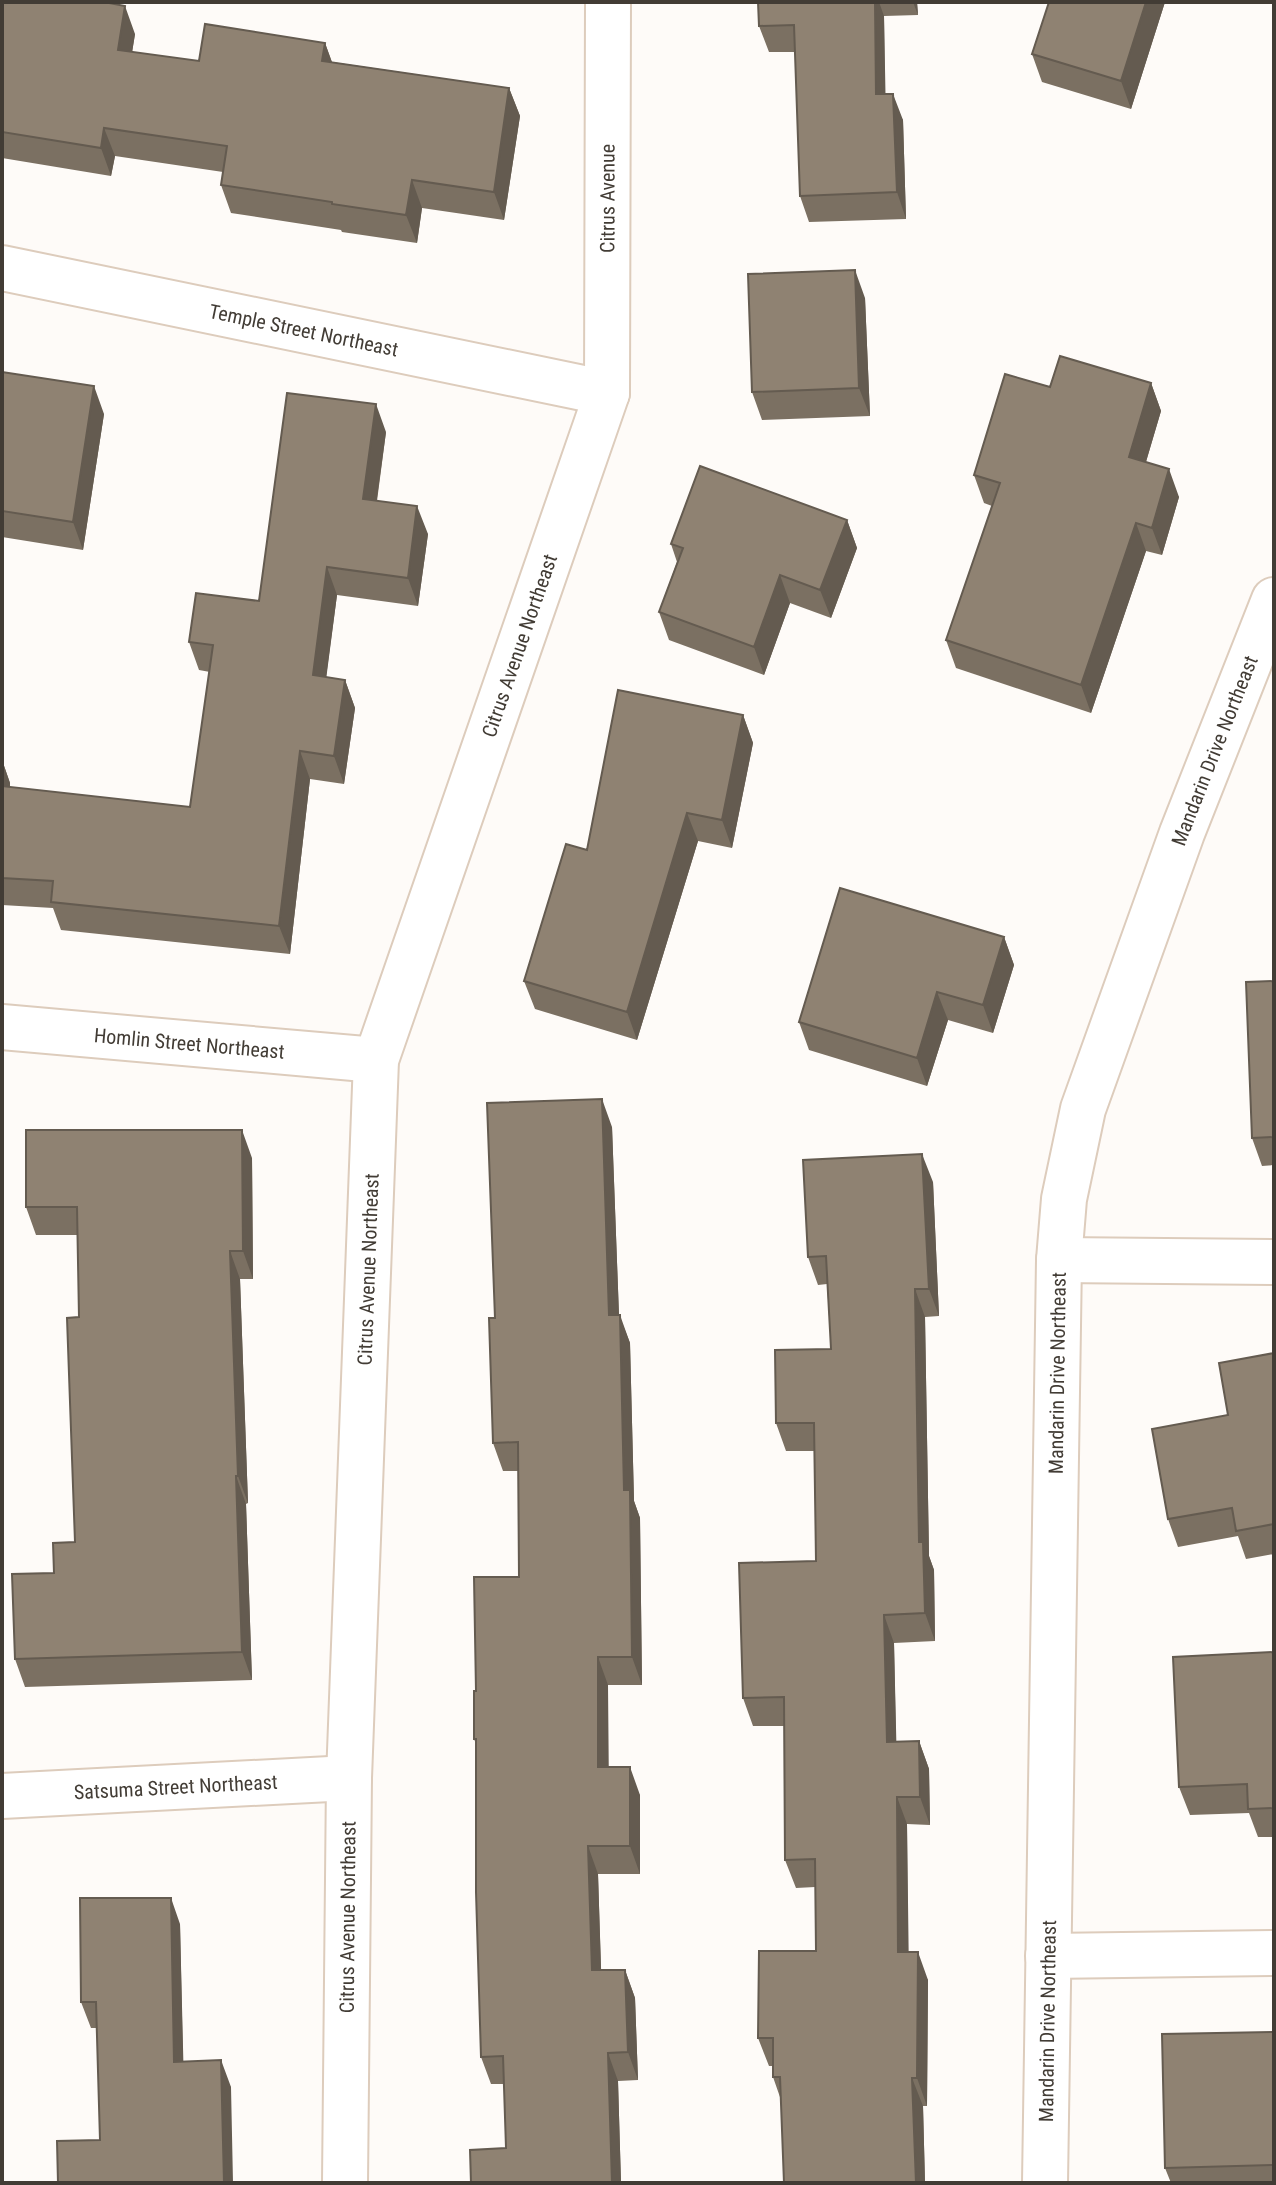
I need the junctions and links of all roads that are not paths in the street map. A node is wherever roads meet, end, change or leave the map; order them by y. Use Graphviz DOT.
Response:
graph roads {
  1 [pos="608,2"];
  2 [pos="2,268"];
  3 [pos="607,393"];
  4 [pos="1274,600"];
  5 [pos="2,1027"];
  6 [pos="376,1060"];
  7 [pos="1059,1260"];
  8 [pos="1274,1262"];
  9 [pos="349,1778"];
  10 [pos="2,1796"];
  11 [pos="1274,1953"];
  12 [pos="1048,1956"];
  13 [pos="345,2183"];
  14 [pos="1045,2183"];
  1 -- 3 [label="street, Citrus Avenue"];
  2 -- 3 [label="street, Temple Street Northeast"];
  3 -- 6 [label="street, Citrus Avenue Northeast"];
  4 -- 7 [label="street, Mandarin Drive Northeast"];
  5 -- 6 [label="street, Homlin Street Northeast"];
  6 -- 9 [label="street, Citrus Avenue Northeast"];
  7 -- 8 [label="street"];
  7 -- 12 [label="street, Mandarin Drive Northeast"];
  9 -- 10 [label="street, Satsuma Street Northeast"];
  9 -- 13 [label="street, Citrus Avenue Northeast"];
  11 -- 12 [label="street"];
  12 -- 14 [label="street, Mandarin Drive Northeast"];
}
